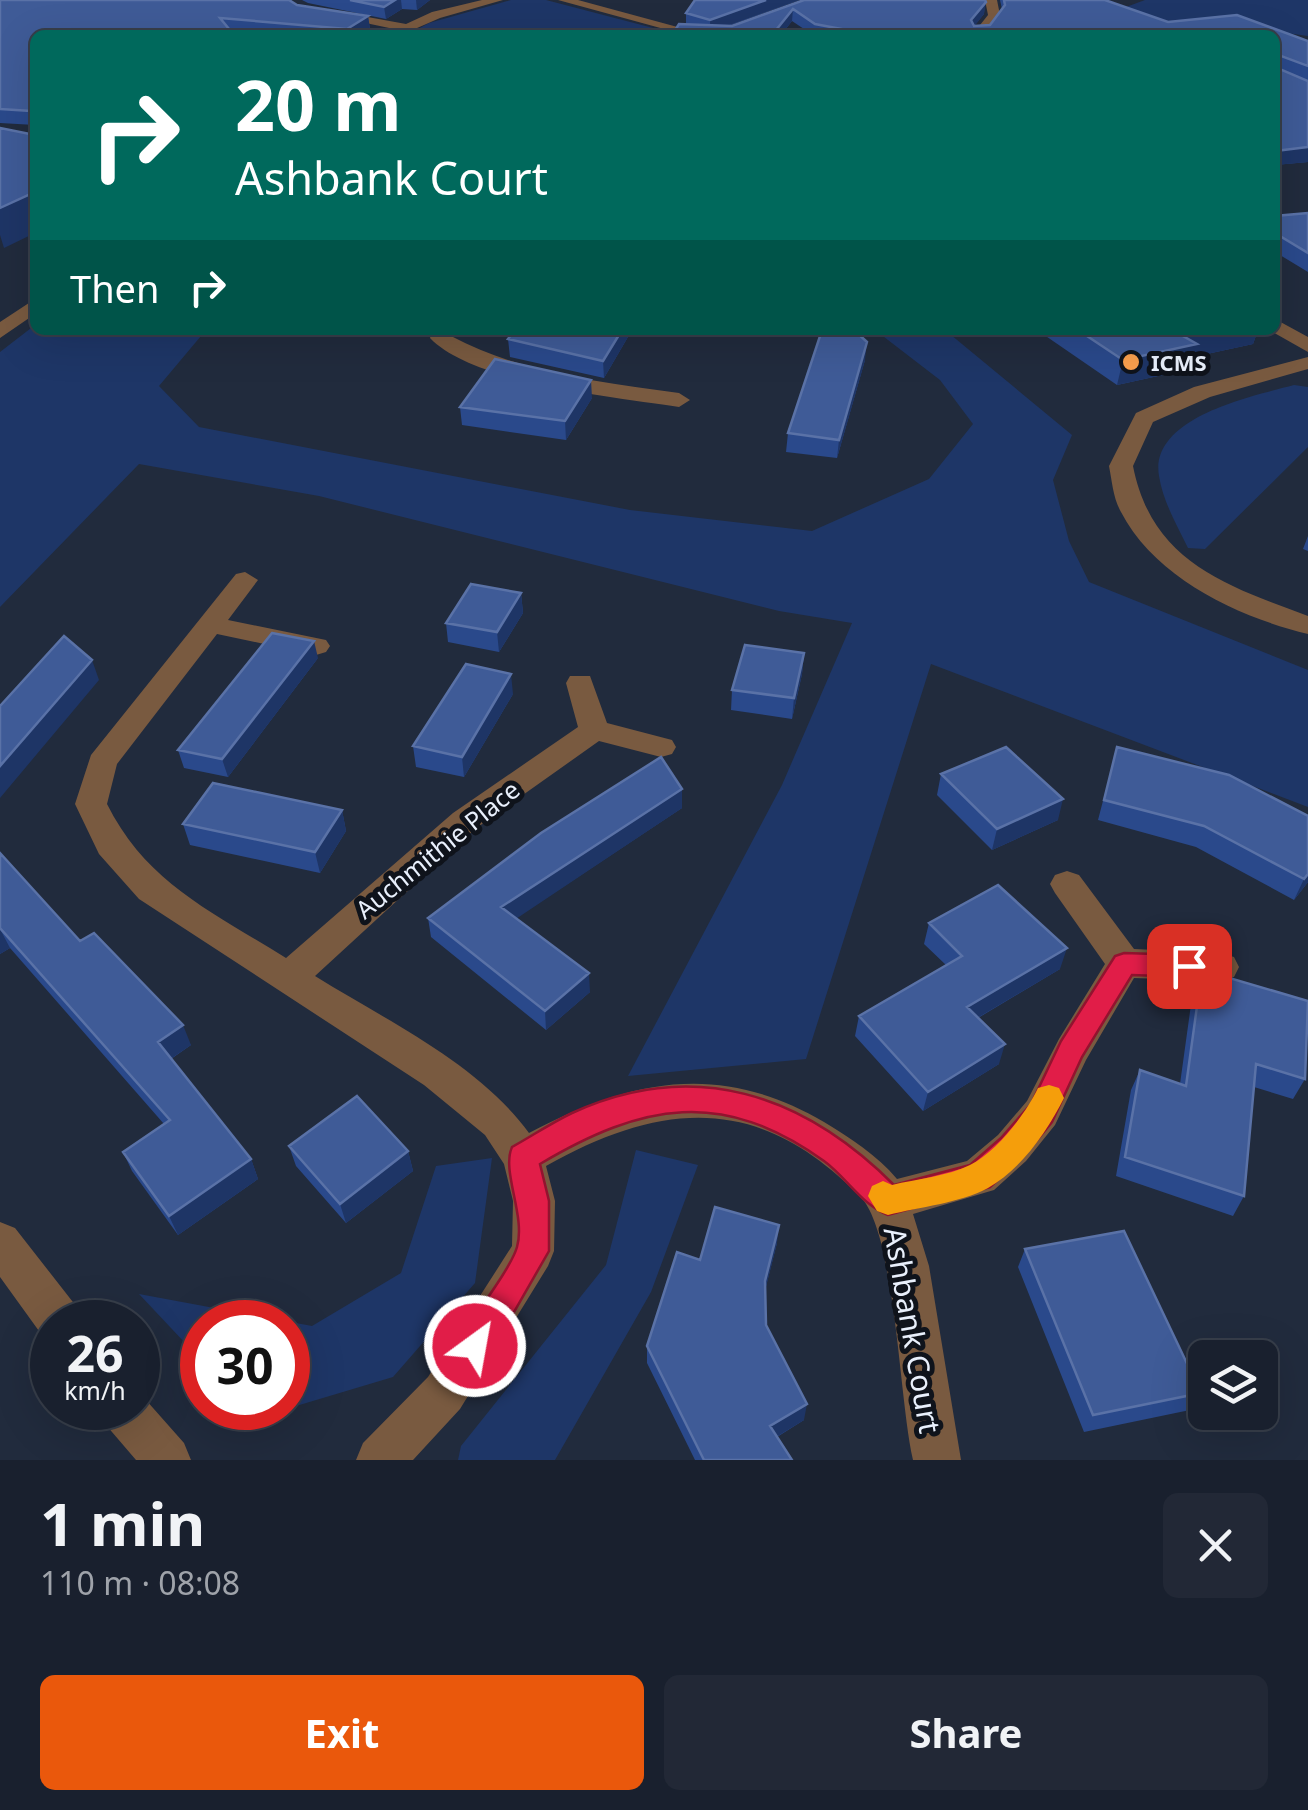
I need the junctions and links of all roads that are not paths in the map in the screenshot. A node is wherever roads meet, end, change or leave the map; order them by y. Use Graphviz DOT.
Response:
graph roads {
  1 [pos="496,0"];
  2 [pos="564,0"];
  3 [pos="991,0"];
  4 [pos="321,13"];
  5 [pos="405,27"];
  6 [pos="400,30"];
  7 [pos="681,30"];
  8 [pos="982,30"];
  9 [pos="30,309"];
  10 [pos="1280,328"];
  11 [pos="0,332"];
  12 [pos="441,335"];
  13 [pos="1308,346"];
  14 [pos="1308,363"];
  15 [pos="678,400"];
  16 [pos="245,580"];
  17 [pos="213,624"];
  18 [pos="1308,626"];
  19 [pos="316,646"];
  20 [pos="580,683"];
  21 [pos="594,730"];
  22 [pos="661,746"];
  23 [pos="1067,884"];
  24 [pos="1124,964"];
  25 [pos="1221,967"];
  26 [pos="288,978"];
  27 [pos="522,1157"];
  28 [pos="888,1201"];
  29 [pos="0,1242"];
  30 [pos="44,1300"];
  31 [pos="141,1430"];
  32 [pos="167,1460"];
  33 [pos="380,1460"];
  34 [pos="937,1460"];
  1 -- 5 [label="street"];
  2 -- 7 [label="street"];
  3 -- 8 [label="street"];
  4 -- 5 [label="street"];
  5 -- 6 [label="street"];
  9 -- 11 [label="street"];
  10 -- 13 [label="street"];
  12 -- 15 [label="street"];
  14 -- 18 [label="street"];
  16 -- 17 [label="street"];
  17 -- 19 [label="street"];
  17 -- 26 [label="street"];
  20 -- 21 [label="street"];
  21 -- 22 [label="street"];
  21 -- 26 [label="street, Auchmithie Place"];
  23 -- 24 [label="street"];
  24 -- 25 [label="street"];
  24 -- 28 [label="street, Ashbank Court"];
  26 -- 27 [label="street"];
  27 -- 28 [label="street, Ashbank Court"];
  27 -- 33 [label="street"];
  28 -- 34 [label="street, Ashbank Court"];
  29 -- 30 [label="street"];
  31 -- 32 [label="street"];
}
